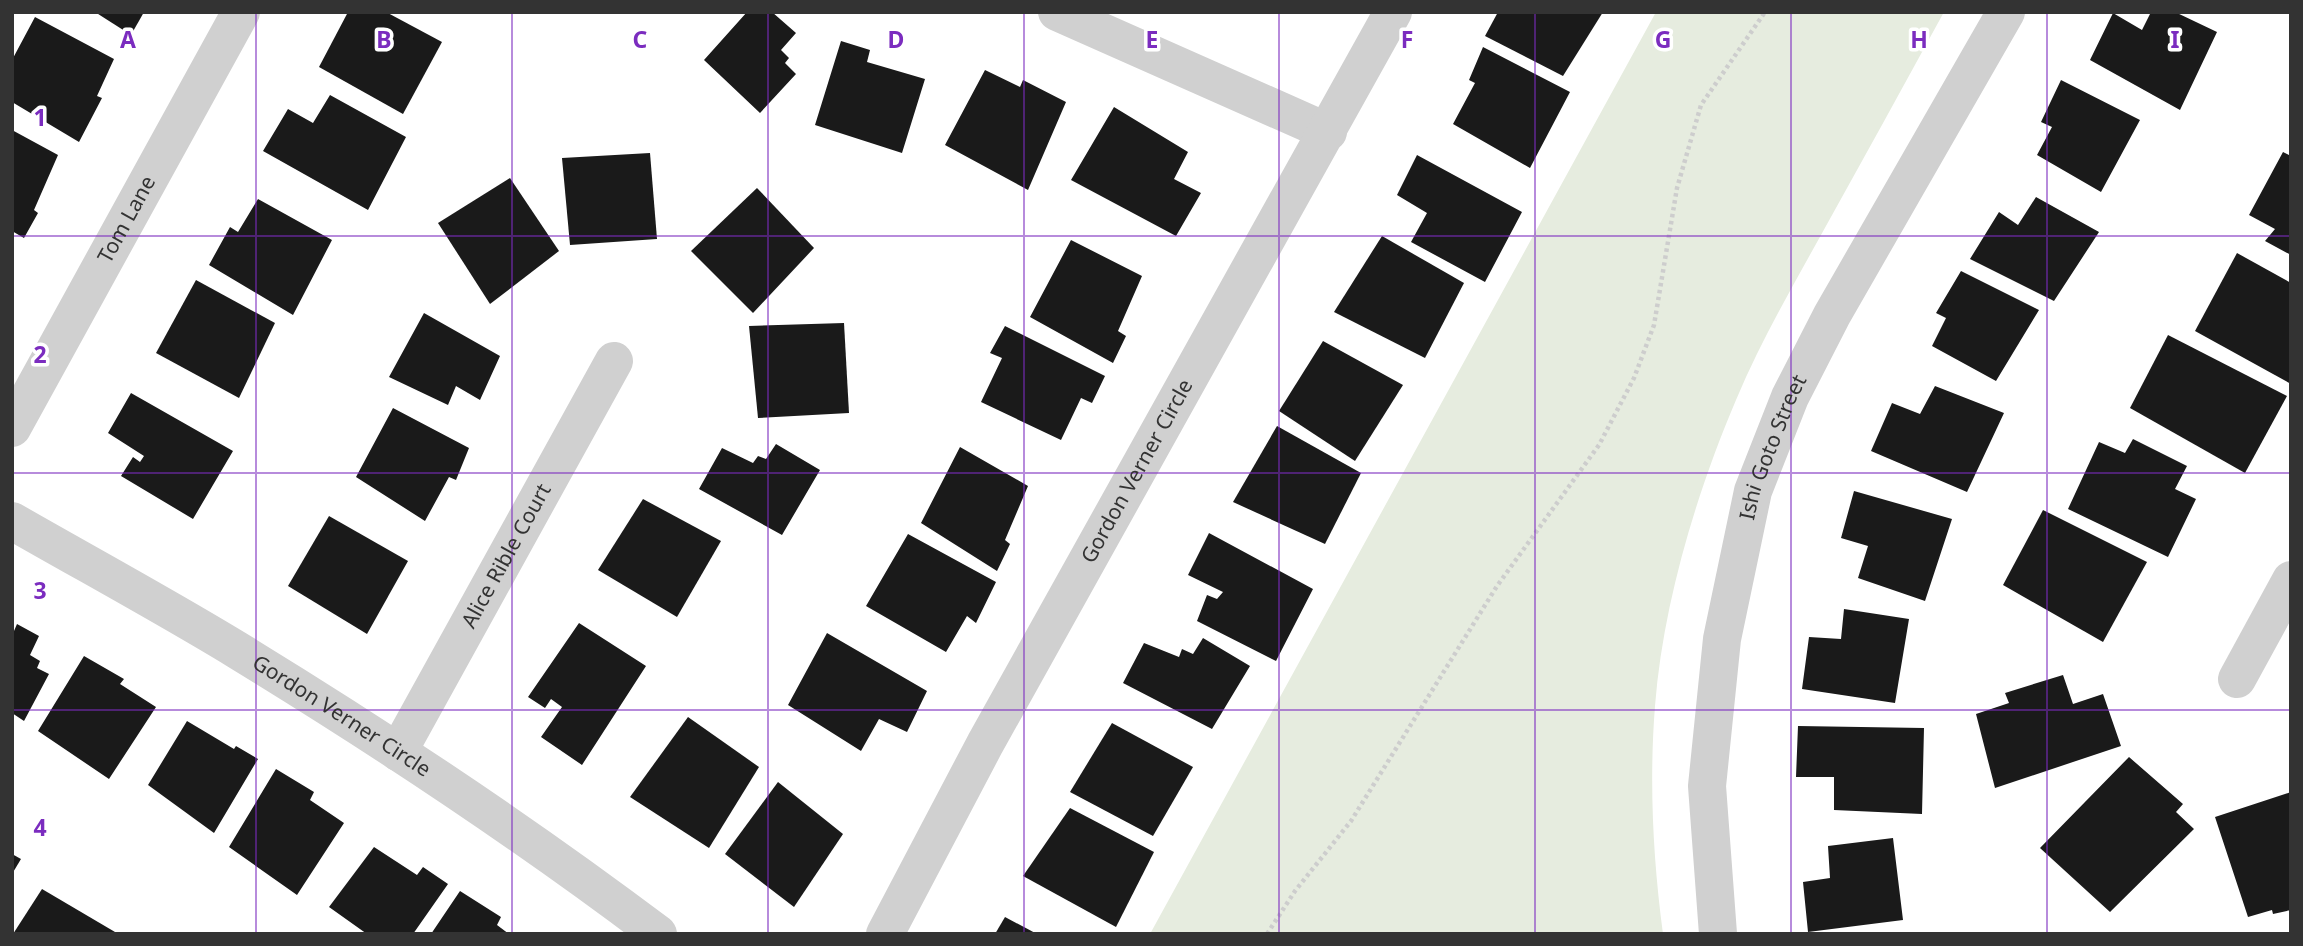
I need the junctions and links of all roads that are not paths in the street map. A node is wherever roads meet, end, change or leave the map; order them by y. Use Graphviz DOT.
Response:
graph roads {
  1 [pos="241,12"];
  2 [pos="1057,12"];
  3 [pos="1393,12"];
  4 [pos="2006,12"];
  5 [pos="1328,132"];
  6 [pos="614,360"];
  7 [pos="12,428"];
  8 [pos="12,521"];
  9 [pos="2291,580"];
  10 [pos="2237,679"];
  11 [pos="398,752"];
  12 [pos="658,934"];
  13 [pos="885,934"];
  14 [pos="1718,934"];
  1 -- 7 [label="street, Tom Lane"];
  2 -- 5 [label="street"];
  3 -- 5 [label="street, Gordon Verner Circle"];
  4 -- 14 [label="street, Ishi Goto Street"];
  5 -- 13 [label="street, Gordon Verner Circle"];
  6 -- 11 [label="street, Alice Rible Court"];
  8 -- 11 [label="street, Gordon Verner Circle"];
  9 -- 10 [label="street"];
  11 -- 12 [label="street, Gordon Verner Circle"];
}
